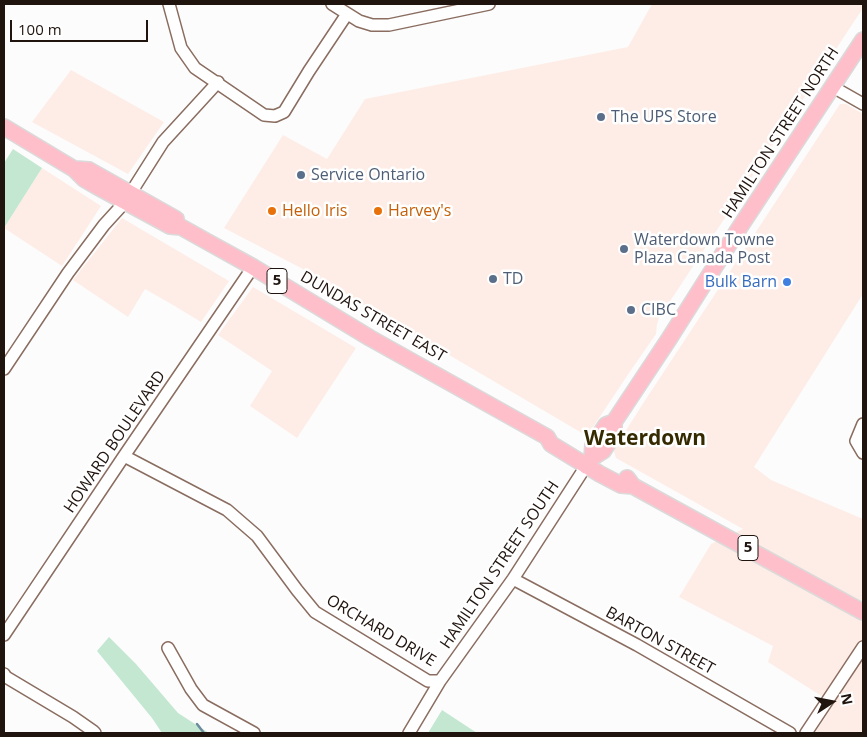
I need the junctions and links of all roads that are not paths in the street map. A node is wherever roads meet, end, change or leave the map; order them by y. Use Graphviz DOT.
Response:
graph roads {
  1 [pos="169,4"];
  2 [pos="332,4"];
  3 [pos="489,4"];
  4 [pos="476,5"];
  5 [pos="347,14"];
  6 [pos="863,40"];
  7 [pos="218,82"];
  8 [pos="833,87"];
  9 [pos="863,104"];
  10 [pos="4,127"];
  11 [pos="128,197"];
  12 [pos="254,267"];
  13 [pos="4,369"];
  14 [pos="863,424"];
  15 [pos="863,453"];
  16 [pos="124,456"];
  17 [pos="589,462"];
  18 [pos="513,579"];
  19 [pos="863,612"];
  20 [pos="4,636"];
  21 [pos="863,647"];
  22 [pos="168,648"];
  23 [pos="4,674"];
  24 [pos="440,680"];
  25 [pos="95,733"];
  26 [pos="254,733"];
  27 [pos="410,733"];
  28 [pos="790,733"];
  29 [pos="806,733"];
  1 -- 7 [label="street"];
  2 -- 5 [label="street"];
  3 -- 4 [label="street"];
  4 -- 5 [label="street"];
  5 -- 7 [label="street"];
  6 -- 8 [label="main road, HAMILTON STREET NORTH"];
  7 -- 11 [label="street"];
  8 -- 9 [label="street"];
  8 -- 17 [label="main road, HAMILTON STREET NORTH"];
  10 -- 11 [label="main road, DUNDAS STREET EAST / 5"];
  11 -- 12 [label="main road, DUNDAS STREET EAST / 5"];
  11 -- 13 [label="street"];
  12 -- 16 [label="street, HOWARD BOULEVARD"];
  12 -- 17 [label="main road, DUNDAS STREET EAST / 5"];
  14 -- 15 [label="street"];
  16 -- 20 [label="street, HOWARD BOULEVARD"];
  16 -- 24 [label="street, ORCHARD DRIVE"];
  17 -- 18 [label="street, HAMILTON STREET SOUTH"];
  17 -- 19 [label="main road, DUNDAS STREET EAST / 5"];
  18 -- 24 [label="street, HAMILTON STREET SOUTH"];
  18 -- 28 [label="street, BARTON STREET"];
  21 -- 29 [label="street"];
  22 -- 26 [label="street"];
  23 -- 25 [label="street"];
  24 -- 27 [label="street, HAMILTON STREET SOUTH"];
}
